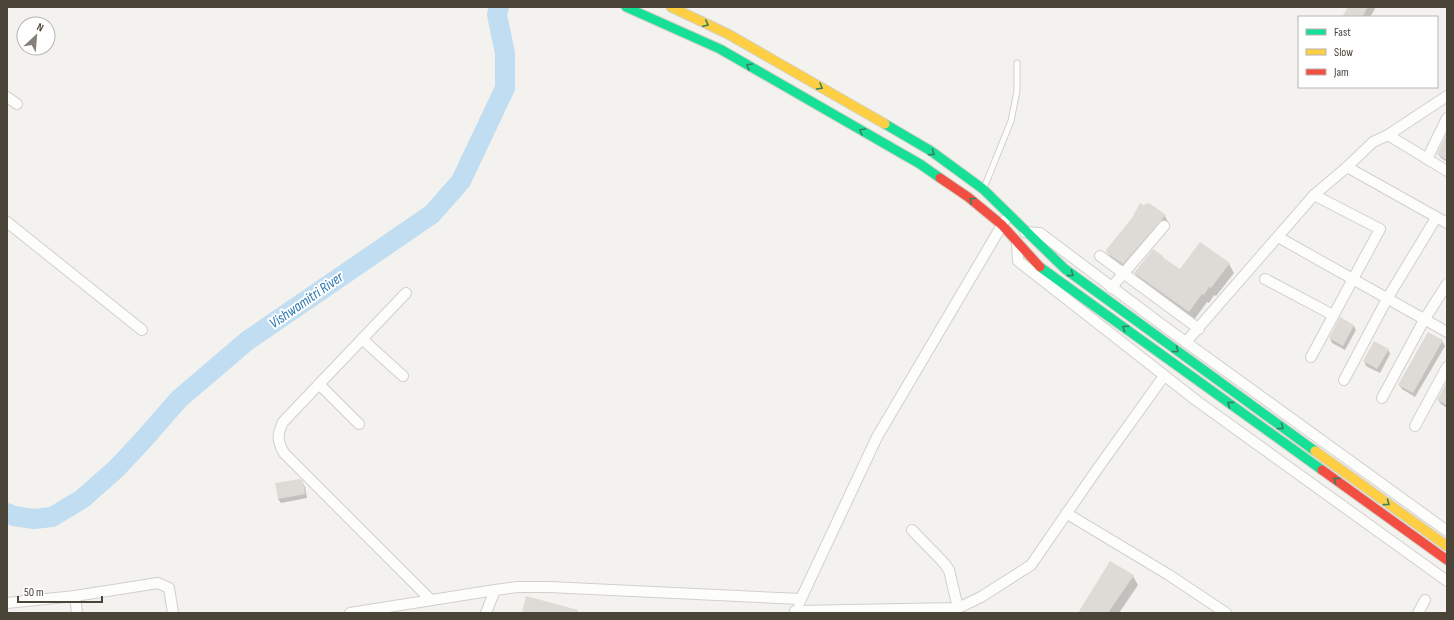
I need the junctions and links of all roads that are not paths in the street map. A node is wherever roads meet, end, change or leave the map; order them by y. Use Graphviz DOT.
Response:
graph roads {
  1 [pos="626,7"];
  2 [pos="671,7"];
  3 [pos="1017,63"];
  4 [pos="1447,96"];
  5 [pos="7,97"];
  6 [pos="17,104"];
  7 [pos="1447,118"];
  8 [pos="1388,136"];
  9 [pos="1427,159"];
  10 [pos="1347,167"];
  11 [pos="1447,171"];
  12 [pos="983,189"];
  13 [pos="1314,195"];
  14 [pos="1009,216"];
  15 [pos="1436,218"];
  16 [pos="7,222"];
  17 [pos="1447,223"];
  18 [pos="1002,225"];
  19 [pos="1164,226"];
  20 [pos="1025,232"];
  21 [pos="1278,237"];
  22 [pos="1017,243"];
  23 [pos="1100,256"];
  24 [pos="1123,274"];
  25 [pos="1265,279"];
  26 [pos="1353,279"];
  27 [pos="1447,284"];
  28 [pos="1111,288"];
  29 [pos="406,293"];
  30 [pos="1387,299"];
  31 [pos="1333,315"];
  32 [pos="1424,320"];
  33 [pos="1199,329"];
  34 [pos="142,330"];
  35 [pos="1447,332"];
  36 [pos="362,339"];
  37 [pos="1186,342"];
  38 [pos="1311,356"];
  39 [pos="1447,367"];
  40 [pos="403,376"];
  41 [pos="1164,376"];
  42 [pos="1344,380"];
  43 [pos="319,384"];
  44 [pos="1382,398"];
  45 [pos="359,424"];
  46 [pos="1415,426"];
  47 [pos="1066,513"];
  48 [pos="912,530"];
  49 [pos="1447,530"];
  50 [pos="1447,546"];
  51 [pos="1447,560"];
  52 [pos="1447,581"];
  53 [pos="495,590"];
  54 [pos="75,596"];
  55 [pos="801,599"];
  56 [pos="431,600"];
  57 [pos="1426,600"];
  58 [pos="7,603"];
  59 [pos="958,608"];
  60 [pos="795,612"];
  61 [pos="77,613"];
  62 [pos="173,613"];
  63 [pos="350,613"];
  64 [pos="486,613"];
  65 [pos="1226,613"];
  66 [pos="1418,613"];
  18 -- 1 [label="street, one-way"];
  2 -- 12 [label="street, one-way"];
  3 -- 12 [label="lane"];
  4 -- 8 [label="street"];
  5 -- 6 [label="street"];
  7 -- 9 [label="street"];
  8 -- 9 [label="street"];
  8 -- 10 [label="street"];
  9 -- 11 [label="street"];
  10 -- 13 [label="street"];
  10 -- 15 [label="street"];
  12 -- 14 [label="street"];
  13 -- 21 [label="street"];
  13 -- 26 [label="street"];
  14 -- 18 [label="street"];
  14 -- 20 [label="street"];
  15 -- 17 [label="street"];
  15 -- 30 [label="street"];
  16 -- 34 [label="street"];
  18 -- 22 [label="street"];
  18 -- 55 [label="street"];
  19 -- 24 [label="street"];
  20 -- 28 [label="street"];
  20 -- 50 [label="street, one-way"];
  21 -- 26 [label="street"];
  21 -- 33 [label="street"];
  22 -- 41 [label="street"];
  51 -- 22 [label="street, one-way"];
  23 -- 24 [label="street"];
  24 -- 28 [label="street"];
  24 -- 33 [label="street"];
  25 -- 31 [label="street"];
  26 -- 30 [label="street"];
  26 -- 31 [label="street"];
  27 -- 32 [label="street"];
  28 -- 37 [label="street"];
  29 -- 36 [label="street"];
  30 -- 32 [label="street"];
  30 -- 42 [label="street"];
  31 -- 38 [label="street"];
  32 -- 35 [label="street"];
  32 -- 44 [label="street"];
  33 -- 37 [label="street"];
  36 -- 40 [label="street"];
  36 -- 43 [label="street"];
  37 -- 49 [label="street"];
  39 -- 46 [label="street"];
  41 -- 47 [label="street"];
  41 -- 52 [label="street"];
  43 -- 45 [label="street"];
  43 -- 56 [label="street"];
  47 -- 59 [label="street"];
  47 -- 65 [label="street"];
  48 -- 59 [label="street"];
  53 -- 55 [label="street"];
  53 -- 56 [label="street"];
  53 -- 64 [label="street"];
  54 -- 58 [label="street"];
  54 -- 61 [label="street"];
  54 -- 62 [label="street"];
  55 -- 60 [label="street"];
  56 -- 63 [label="street"];
  57 -- 66 [label="street"];
  59 -- 60 [label="street"];
}
